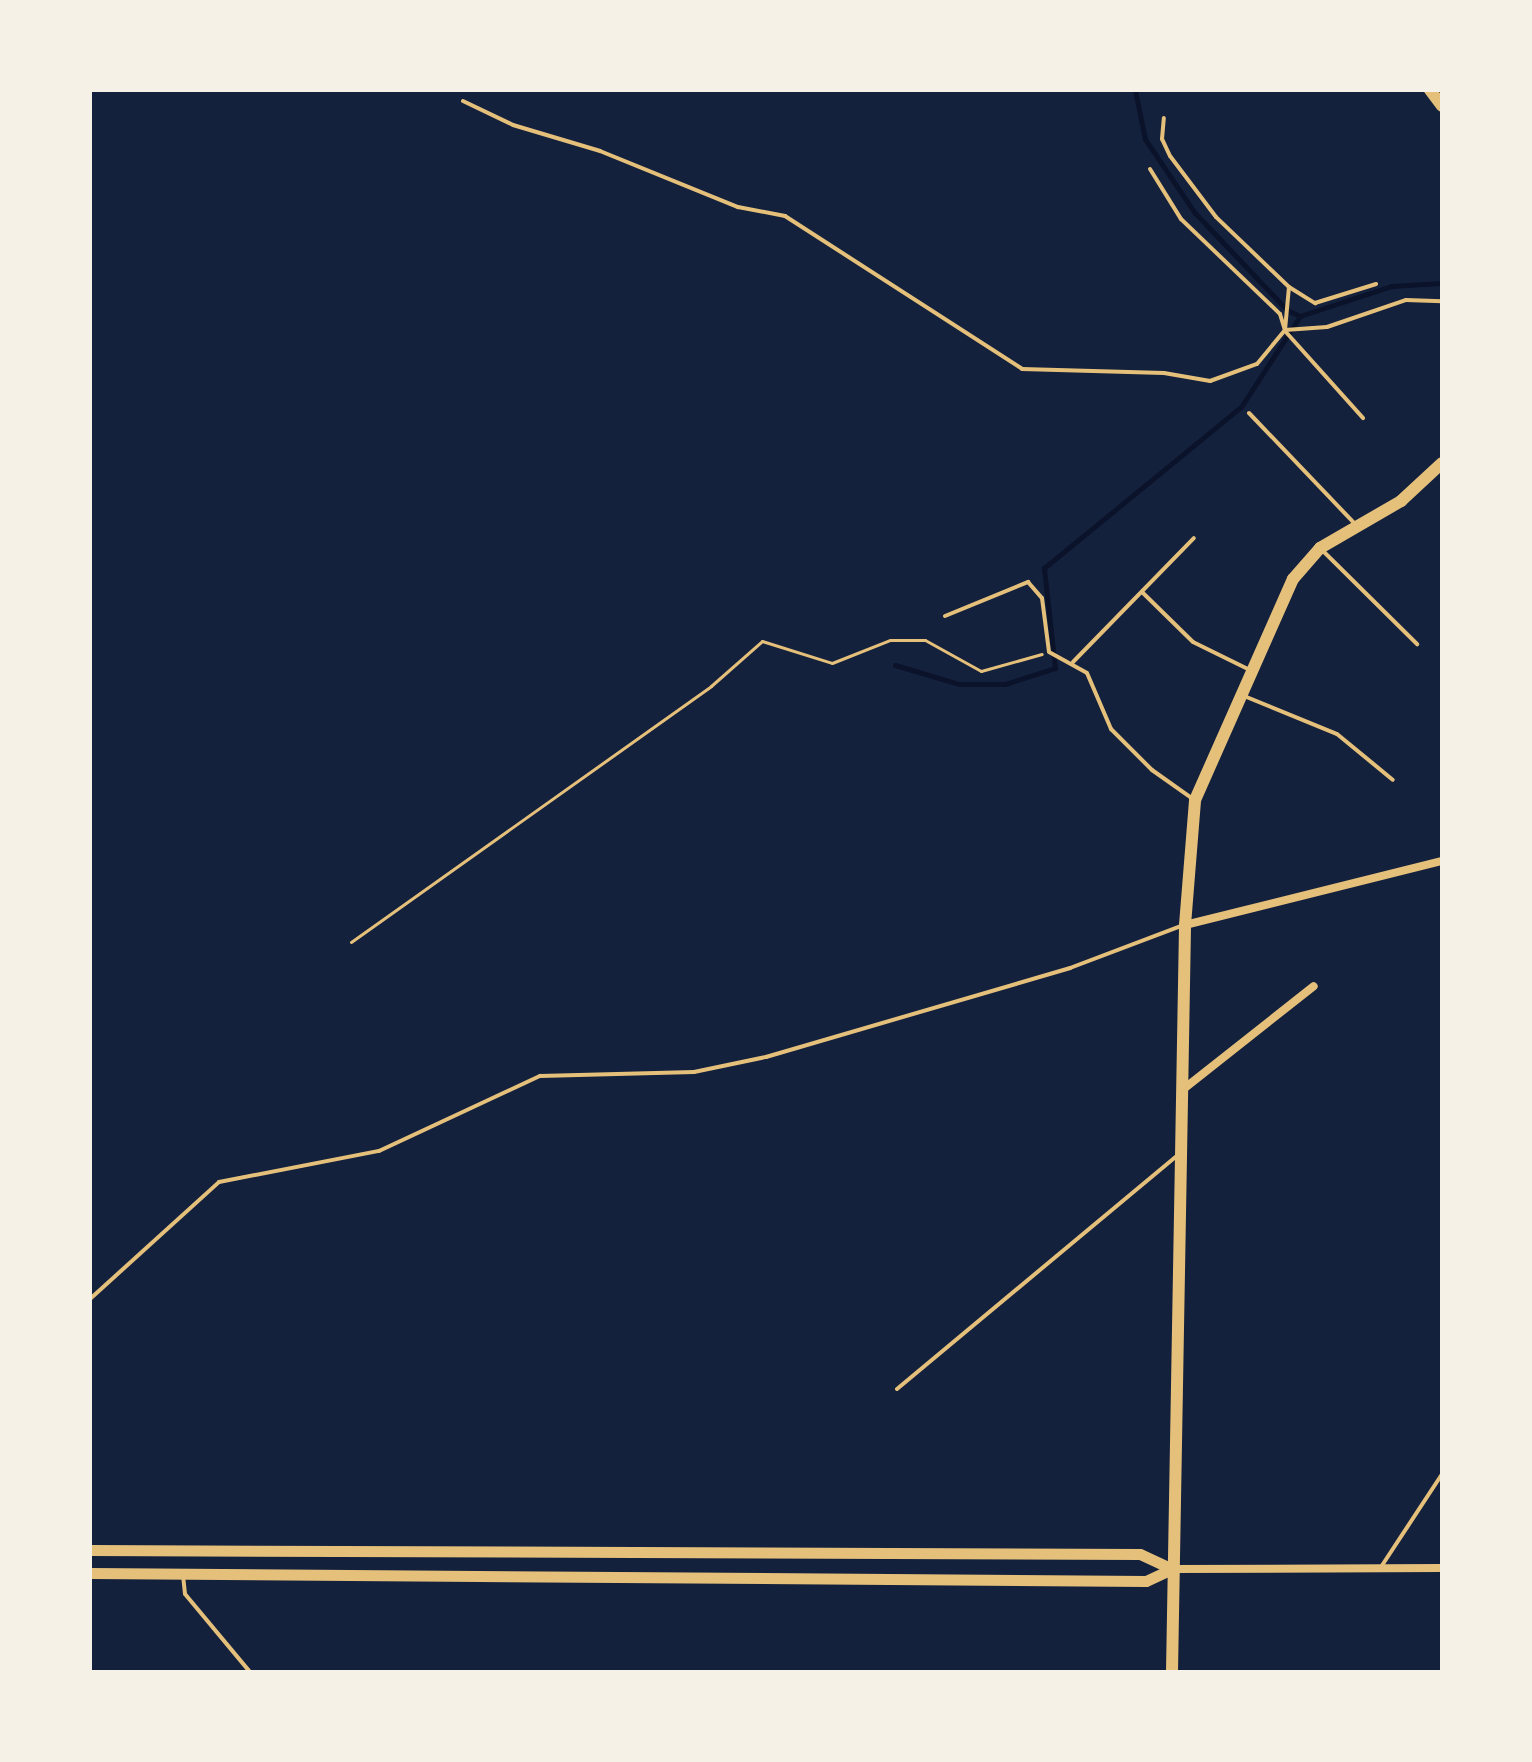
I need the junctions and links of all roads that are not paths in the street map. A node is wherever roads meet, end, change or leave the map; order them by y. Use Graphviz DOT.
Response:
graph roads {
  1 [pos="1430,90"];
  2 [pos="463,101"];
  3 [pos="1442,106"];
  4 [pos="1164,118"];
  5 [pos="1150,169"];
  6 [pos="1376,284"];
  7 [pos="1289,287"];
  8 [pos="1442,301"];
  9 [pos="1285,330"];
  10 [pos="1249,413"];
  11 [pos="1363,418"];
  12 [pos="1442,463"];
  13 [pos="1357,526"];
  14 [pos="1194,538"];
  15 [pos="1320,548"];
  16 [pos="1143,593"];
  17 [pos="945,616"];
  18 [pos="1417,644"];
  19 [pos="1073,662"];
  20 [pos="1254,672"];
  21 [pos="1244,696"];
  22 [pos="1393,780"];
  23 [pos="1195,800"];
  24 [pos="1442,861"];
  25 [pos="1185,925"];
  26 [pos="1314,986"];
  27 [pos="1180,1092"];
  28 [pos="1179,1155"];
  29 [pos="90,1299"];
  30 [pos="897,1389"];
  31 [pos="1442,1474"];
  32 [pos="90,1550"];
  33 [pos="1381,1567"];
  34 [pos="1442,1568"];
  35 [pos="1172,1569"];
  36 [pos="183,1572"];
  37 [pos="90,1573"];
  38 [pos="250,1672"];
  39 [pos="1172,1672"];
  1 -- 3 [label="main road"];
  2 -- 9 [label="lane"];
  4 -- 7 [label="lane"];
  5 -- 9 [label="lane"];
  6 -- 7 [label="lane"];
  7 -- 9 [label="lane"];
  8 -- 9 [label="lane"];
  9 -- 11 [label="lane"];
  10 -- 13 [label="lane"];
  12 -- 13 [label="main road"];
  13 -- 15 [label="main road"];
  14 -- 16 [label="lane"];
  15 -- 18 [label="lane"];
  15 -- 20 [label="main road"];
  16 -- 19 [label="lane"];
  16 -- 20 [label="lane"];
  17 -- 19 [label="lane"];
  19 -- 23 [label="lane"];
  20 -- 21 [label="main road"];
  21 -- 22 [label="lane"];
  21 -- 23 [label="main road"];
  23 -- 25 [label="main road"];
  24 -- 25 [label="street"];
  25 -- 27 [label="main road"];
  25 -- 29 [label="lane"];
  26 -- 27 [label="street"];
  27 -- 28 [label="main road"];
  28 -- 30 [label="lane"];
  28 -- 35 [label="main road"];
  31 -- 33 [label="lane"];
  32 -- 35 [label="street"];
  33 -- 34 [label="street"];
  33 -- 35 [label="street"];
  35 -- 36 [label="street"];
  35 -- 39 [label="main road"];
  36 -- 37 [label="street"];
  36 -- 38 [label="lane"];
}
